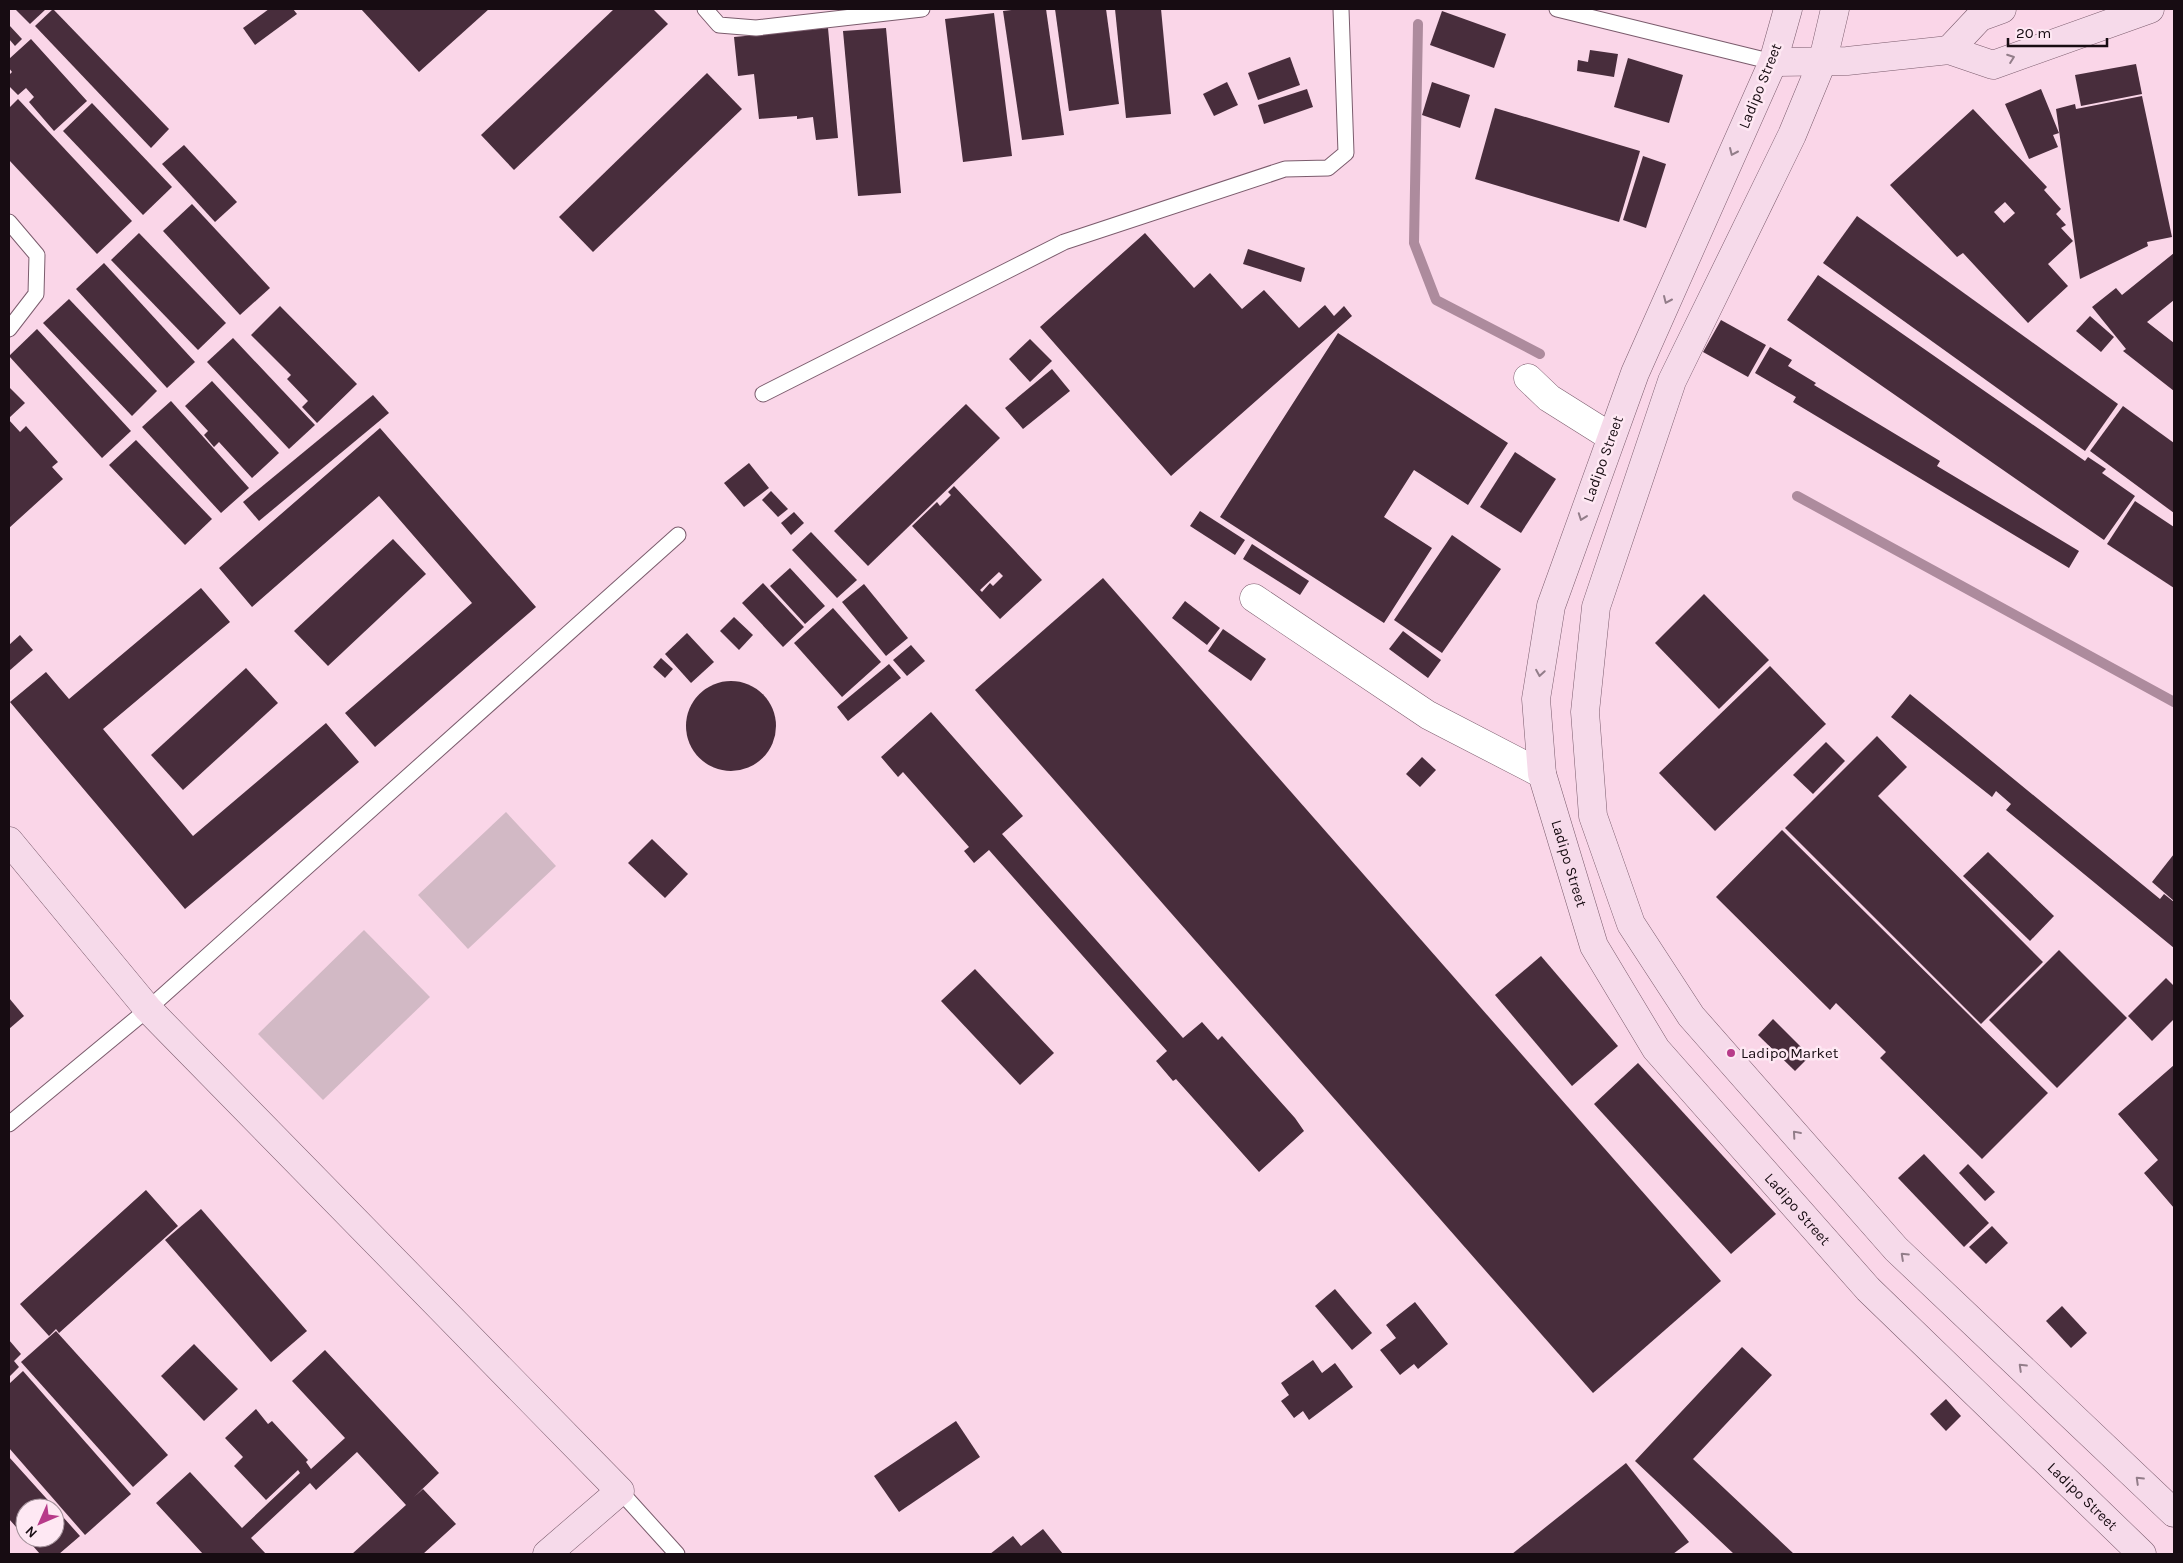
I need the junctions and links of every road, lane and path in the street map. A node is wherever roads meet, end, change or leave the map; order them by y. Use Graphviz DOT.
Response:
graph roads {
  1 [pos="705,9"];
  2 [pos="922,9"];
  3 [pos="1341,9"];
  4 [pos="1557,9"];
  5 [pos="1788,9"];
  6 [pos="1835,9"];
  7 [pos="2002,9"];
  8 [pos="2150,9"];
  9 [pos="1948,50"];
  10 [pos="1823,60"];
  11 [pos="1773,62"];
  12 [pos="9,222"];
  13 [pos="9,329"];
  14 [pos="1528,378"];
  15 [pos="763,394"];
  16 [pos="1611,436"];
  17 [pos="678,535"];
  18 [pos="1254,598"];
  19 [pos="1542,774"];
  20 [pos="9,841"];
  21 [pos="148,1008"];
  22 [pos="9,1124"];
  23 [pos="620,1491"];
  24 [pos="2174,1514"];
  25 [pos="547,1554"];
  26 [pos="677,1554"];
  27 [pos="2142,1554"];
  1 -- 2 [label="lane"];
  3 -- 15 [label="lane"];
  4 -- 11 [label="lane"];
  5 -- 11 [label="main road, Ladipo Street"];
  6 -- 10 [label="main road"];
  7 -- 9 [label="main road"];
  9 -- 8 [label="main road, one-way"];
  9 -- 10 [label="main road"];
  10 -- 11 [label="main road"];
  24 -- 10 [label="main road, one-way"];
  11 -- 16 [label="main road, Ladipo Street, one-way"];
  12 -- 13 [label="lane"];
  14 -- 16 [label="street"];
  16 -- 19 [label="main road, Ladipo Street, one-way"];
  17 -- 21 [label="lane"];
  18 -- 19 [label="street"];
  19 -- 27 [label="main road, Ladipo Street"];
  20 -- 21 [label="main road"];
  21 -- 22 [label="lane"];
  21 -- 23 [label="main road"];
  23 -- 25 [label="main road"];
  23 -- 26 [label="lane"];
}
